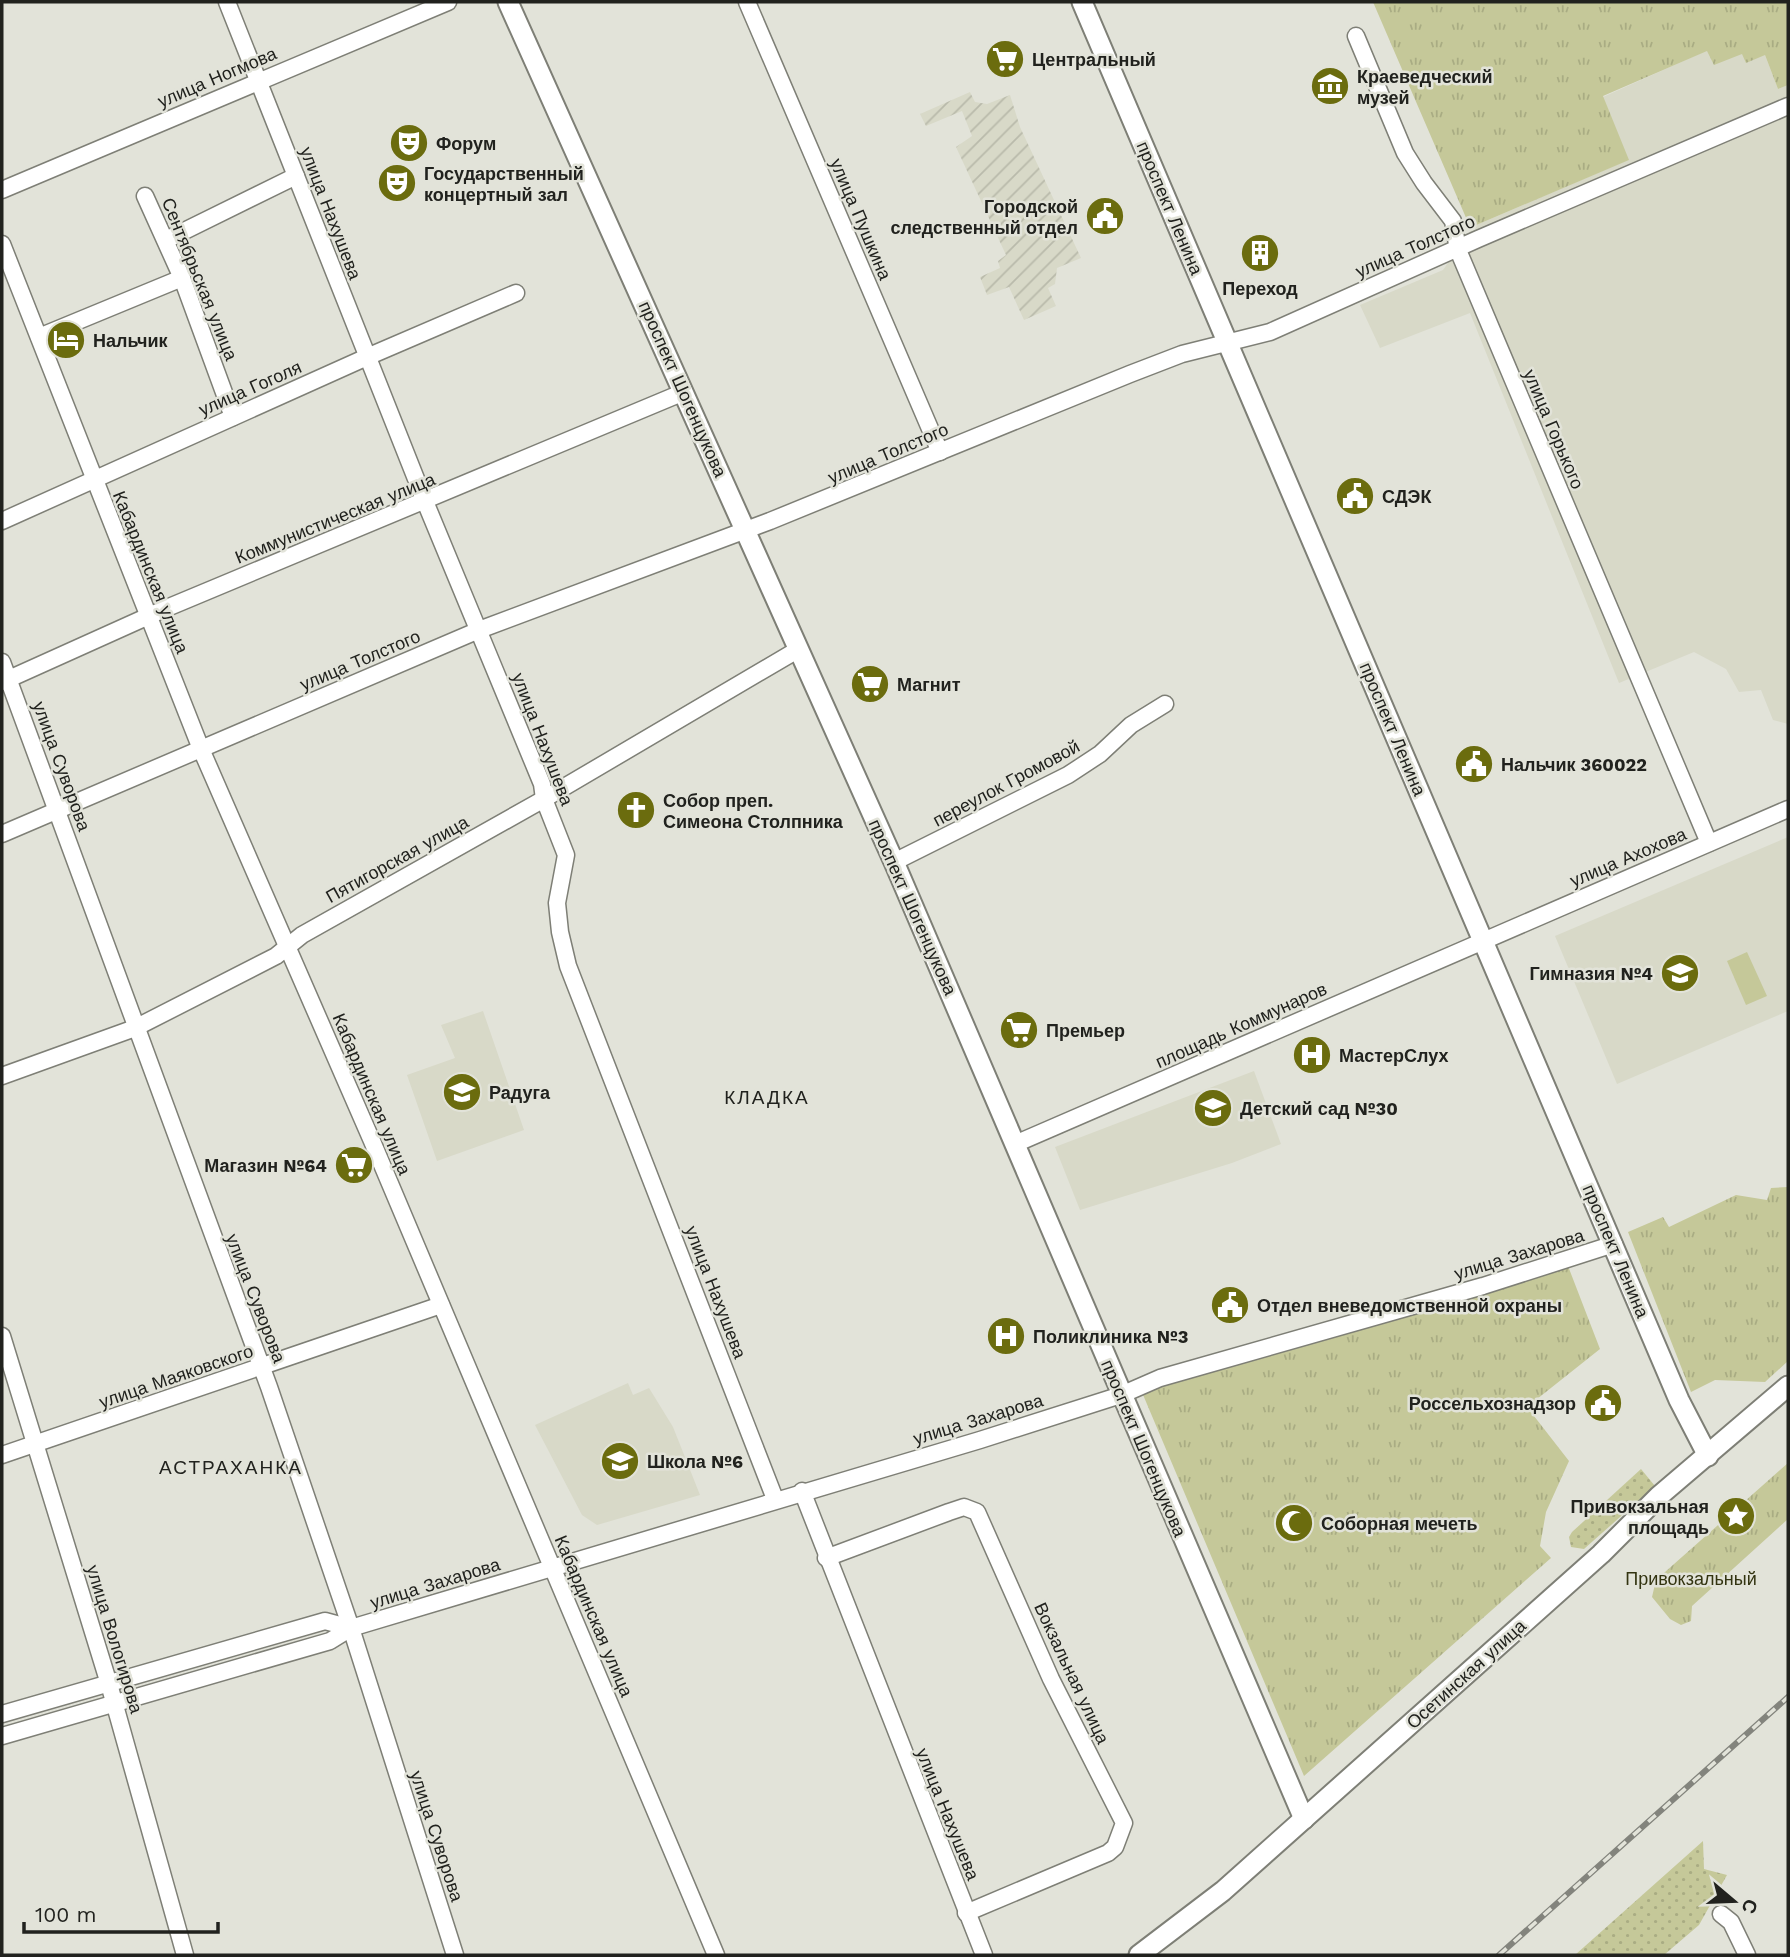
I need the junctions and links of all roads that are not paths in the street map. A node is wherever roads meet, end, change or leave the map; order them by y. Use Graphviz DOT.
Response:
graph roads {
  1 [pos="227,2"];
  2 [pos="448,2"];
  3 [pos="508,2"];
  4 [pos="747,2"];
  5 [pos="1082,2"];
  6 [pos="1356,36"];
  7 [pos="259,80"];
  8 [pos="1788,106"];
  9 [pos="296,176"];
  10 [pos="2,190"];
  11 [pos="145,196"];
  12 [pos="166,240"];
  13 [pos="2,244"];
  14 [pos="1458,250"];
  15 [pos="182,278"];
  16 [pos="516,293"];
  17 [pos="38,337"];
  18 [pos="1228,342"];
  19 [pos="367,357"];
  20 [pos="684,392"];
  21 [pos="233,417"];
  22 [pos="940,452"];
  23 [pos="94,480"];
  24 [pos="424,499"];
  25 [pos="2,521"];
  26 [pos="747,530"];
  27 [pos="148,616"];
  28 [pos="479,630"];
  29 [pos="799,649"];
  30 [pos="2,662"];
  31 [pos="5,680"];
  32 [pos="1165,704"];
  33 [pos="201,749"];
  34 [pos="544,799"];
  35 [pos="1788,809"];
  36 [pos="58,811"];
  37 [pos="2,834"];
  38 [pos="1709,843"];
  39 [pos="894,862"];
  40 [pos="1483,941"];
  41 [pos="289,947"];
  42 [pos="135,1028"];
  43 [pos="2,1076"];
  44 [pos="1015,1144"];
  45 [pos="1614,1244"];
  46 [pos="442,1305"];
  47 [pos="2,1336"];
  48 [pos="261,1367"];
  49 [pos="1788,1387"];
  50 [pos="1121,1395"];
  51 [pos="36,1443"];
  52 [pos="2,1455"];
  53 [pos="1707,1455"];
  54 [pos="802,1491"];
  55 [pos="775,1499"];
  56 [pos="826,1559"];
  57 [pos="553,1567"];
  58 [pos="351,1628"];
  59 [pos="109,1684"];
  60 [pos="115,1705"];
  61 [pos="2,1714"];
  62 [pos="2,1736"];
  63 [pos="1304,1819"];
  64 [pos="966,1913"];
  65 [pos="1721,1914"];
  66 [pos="185,1955"];
  67 [pos="454,1955"];
  68 [pos="716,1955"];
  69 [pos="984,1955"];
  70 [pos="1139,1955"];
  71 [pos="1747,1955"];
  1 -- 7 [label="street, улица Нахушева"];
  2 -- 7 [label="street, улица Ногмова"];
  3 -- 20 [label="main road, проспект Шогенцукова"];
  4 -- 22 [label="street, улица Пушкина"];
  5 -- 18 [label="main road, проспект Ленина"];
  6 -- 14 [label="street, улица Горького"];
  7 -- 9 [label="street, улица Нахушева"];
  7 -- 10 [label="street, улица Ногмова"];
  8 -- 14 [label="street, улица Толстого"];
  9 -- 12 [label="street"];
  9 -- 19 [label="street, улица Нахушева"];
  11 -- 12 [label="street, Сентябрьская улица"];
  12 -- 15 [label="street, Сентябрьская улица"];
  13 -- 17 [label="street, Кабардинская улица"];
  14 -- 18 [label="street, улица Толстого"];
  14 -- 38 [label="street, улица Горького"];
  15 -- 17 [label="street"];
  15 -- 21 [label="street, Сентябрьская улица"];
  16 -- 19 [label="street, улица Гоголя"];
  17 -- 23 [label="street, Кабардинская улица"];
  18 -- 22 [label="street, улица Толстого"];
  18 -- 40 [label="main road, проспект Ленина"];
  19 -- 21 [label="street, улица Гоголя"];
  19 -- 24 [label="street, улица Нахушева"];
  20 -- 24 [label="street, Коммунистическая улица"];
  20 -- 26 [label="main road, проспект Шогенцукова"];
  21 -- 23 [label="street, улица Гоголя"];
  22 -- 26 [label="street, улица Толстого"];
  23 -- 25 [label="street, улица Гоголя"];
  23 -- 27 [label="street, Кабардинская улица"];
  24 -- 27 [label="street, Коммунистическая улица"];
  24 -- 28 [label="street, улица Нахушева"];
  26 -- 28 [label="street, улица Толстого"];
  26 -- 29 [label="main road, проспект Шогенцукова"];
  27 -- 31 [label="street, Коммунистическая улица"];
  27 -- 33 [label="street, Кабардинская улица"];
  28 -- 33 [label="street, улица Толстого"];
  28 -- 34 [label="street, улица Нахушева"];
  29 -- 34 [label="street, Пятигорская улица"];
  29 -- 39 [label="main road, проспект Шогенцукова"];
  30 -- 31 [label="street, улица Суворова"];
  31 -- 36 [label="street, улица Суворова"];
  32 -- 39 [label="street, переулок Громовой"];
  33 -- 36 [label="street, улица Толстого"];
  33 -- 41 [label="street, Кабардинская улица"];
  34 -- 41 [label="street, Пятигорская улица"];
  34 -- 55 [label="street, улица Нахушева"];
  35 -- 38 [label="street, улица Ахохова"];
  36 -- 37 [label="street, улица Толстого"];
  36 -- 42 [label="street, улица Суворова"];
  38 -- 40 [label="street, улица Ахохова"];
  39 -- 44 [label="main road, проспект Шогенцукова"];
  40 -- 44 [label="street, площадь Коммунаров"];
  40 -- 45 [label="main road, проспект Ленина"];
  41 -- 42 [label="street, Пятигорская улица"];
  41 -- 46 [label="street, Кабардинская улица"];
  42 -- 43 [label="street, Пятигорская улица"];
  42 -- 48 [label="street, улица Суворова"];
  44 -- 50 [label="main road, проспект Шогенцукова"];
  45 -- 50 [label="street, улица Захарова"];
  45 -- 53 [label="main road, проспект Ленина"];
  46 -- 48 [label="street, улица Маяковского"];
  46 -- 57 [label="street, Кабардинская улица"];
  47 -- 51 [label="street, улица Вологирова"];
  48 -- 51 [label="street, улица Маяковского"];
  48 -- 58 [label="street, улица Суворова"];
  49 -- 53 [label="main road, Осетинская улица"];
  50 -- 54 [label="street, улица Захарова"];
  50 -- 63 [label="main road, проспект Шогенцукова"];
  51 -- 52 [label="street, улица Маяковского"];
  51 -- 59 [label="street, улица Вологирова"];
  53 -- 63 [label="main road, Осетинская улица"];
  54 -- 55 [label="street, улица Захарова"];
  54 -- 56 [label="street, улица Нахушева"];
  55 -- 57 [label="street, улица Захарова"];
  56 -- 64 [label="street, улица Нахушева"];
  56 -- 64 [label="street, Вокзальная улица"];
  57 -- 58 [label="street, улица Захарова"];
  57 -- 68 [label="street, Кабардинская улица"];
  58 -- 59 [label="street, улица Захарова"];
  58 -- 60 [label="street, улица Захарова"];
  58 -- 67 [label="street, улица Суворова"];
  59 -- 60 [label="street, улица Вологирова"];
  59 -- 61 [label="street, улица Захарова"];
  60 -- 62 [label="street, улица Захарова"];
  60 -- 66 [label="street, улица Вологирова"];
  63 -- 70 [label="main road, Осетинская улица"];
  64 -- 69 [label="street, улица Нахушева"];
  65 -- 71 [label="street"];
}
